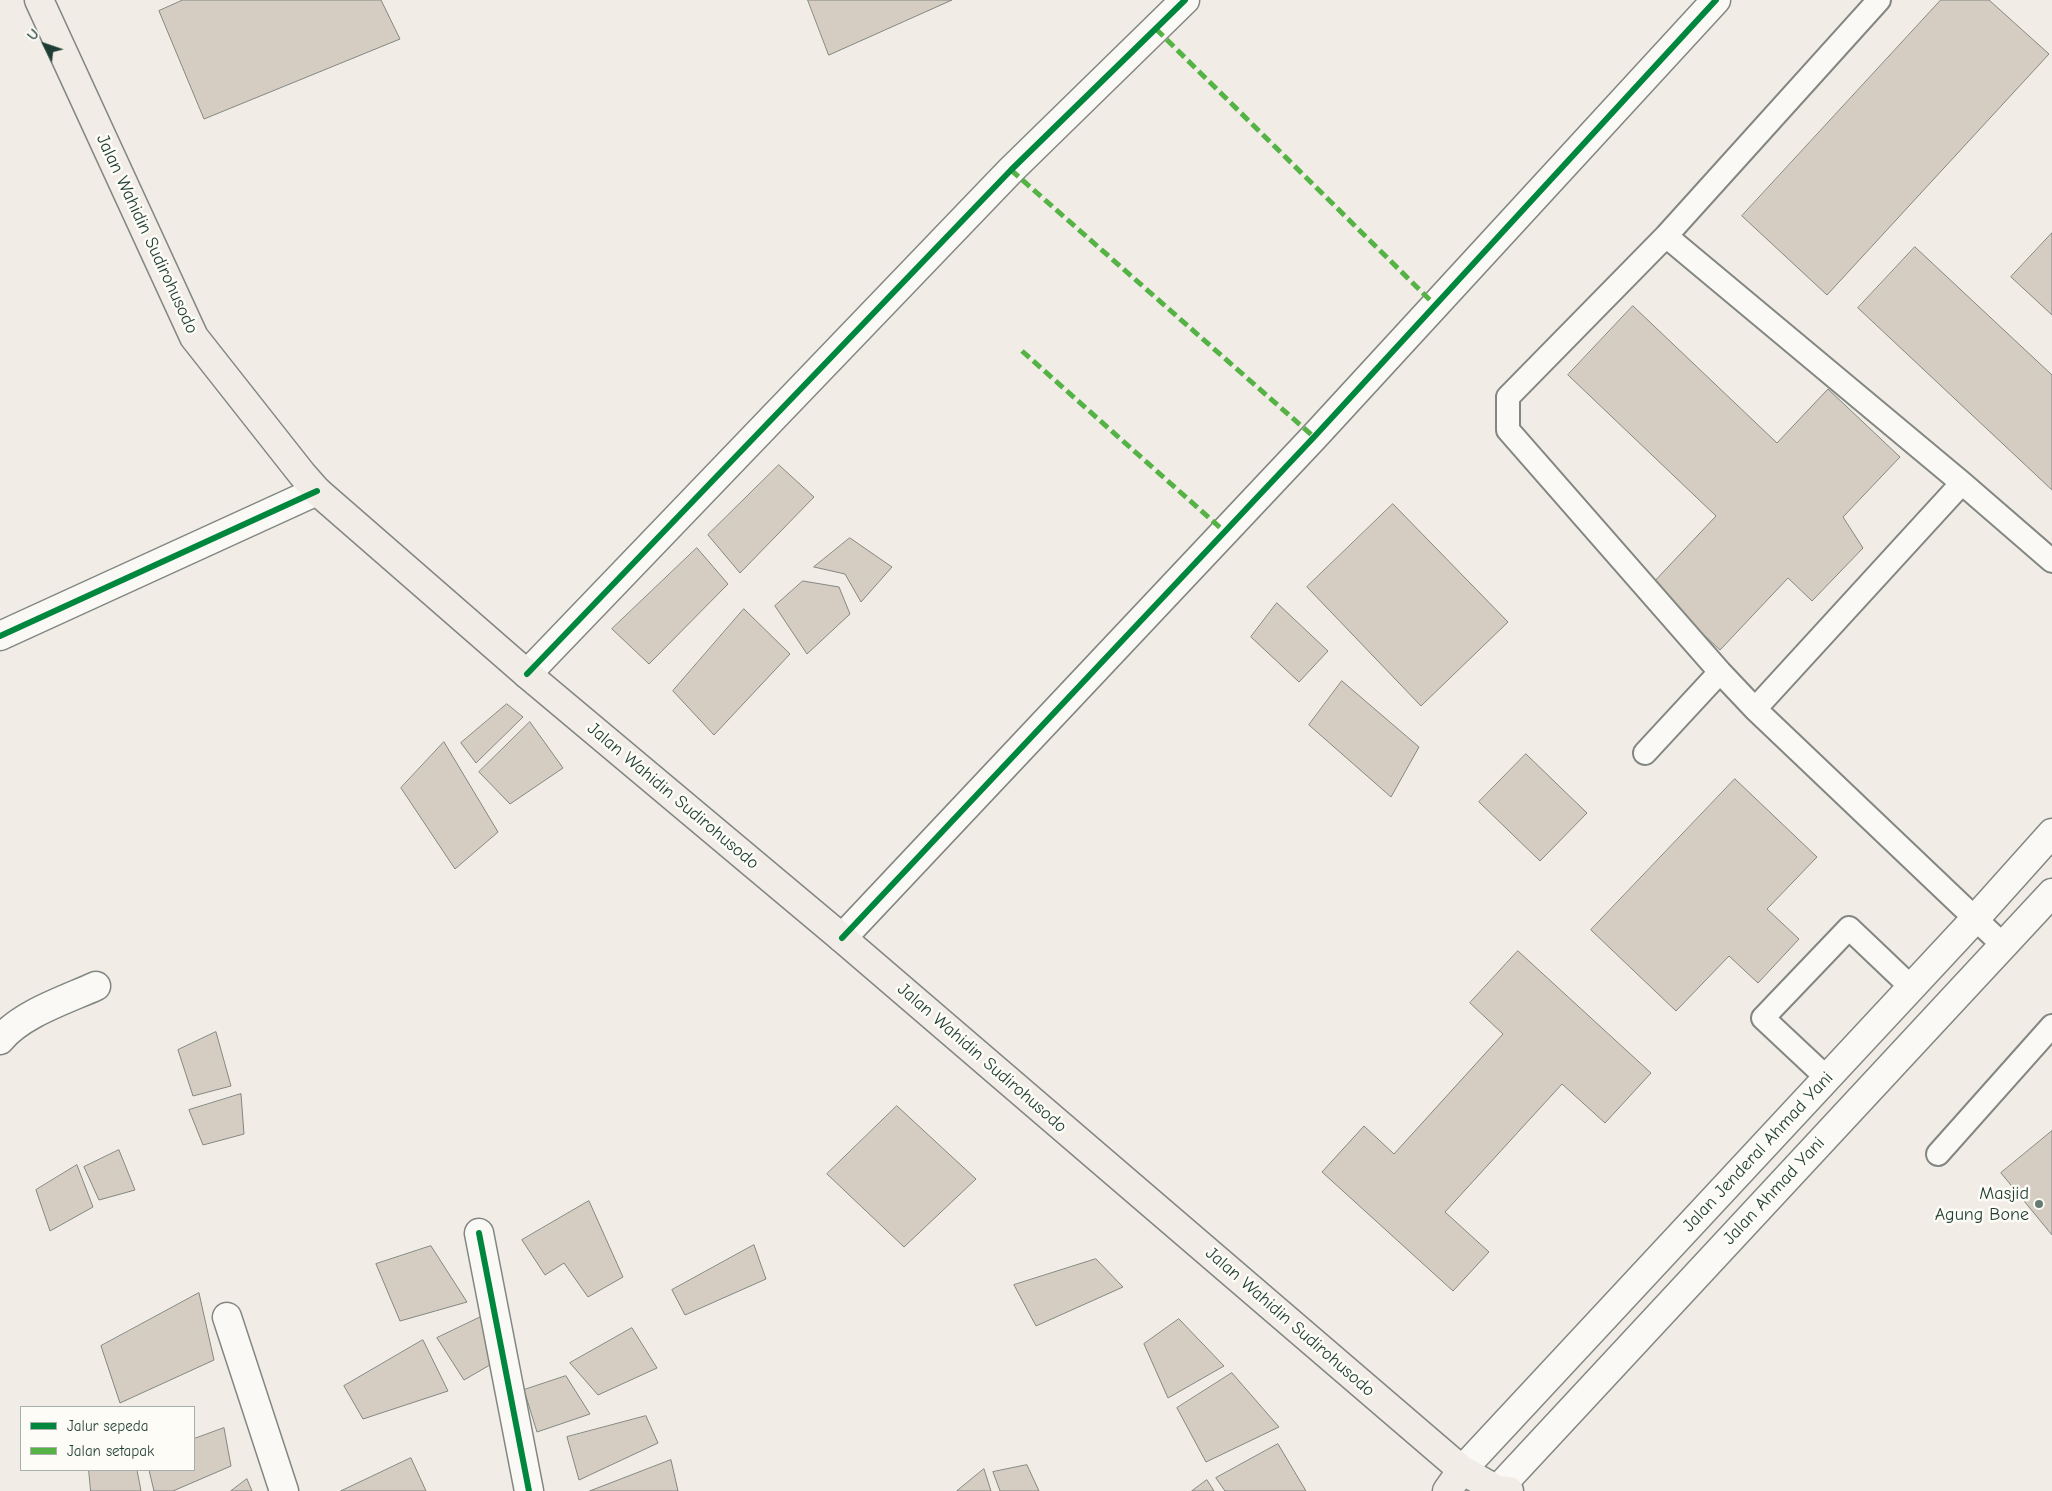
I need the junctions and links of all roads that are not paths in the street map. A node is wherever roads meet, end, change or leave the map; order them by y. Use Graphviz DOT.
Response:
graph roads {
  1 [pos="39,0"];
  2 [pos="1185,0"];
  3 [pos="1716,0"];
  4 [pos="1879,0"];
  5 [pos="1666,236"];
  6 [pos="1962,483"];
  7 [pos="317,491"];
  8 [pos="2052,561"];
  9 [pos="0,636"];
  10 [pos="1720,672"];
  11 [pos="528,674"];
  12 [pos="1755,709"];
  13 [pos="1645,753"];
  14 [pos="2052,833"];
  15 [pos="2052,892"];
  16 [pos="1975,919"];
  17 [pos="842,938"];
  18 [pos="2003,945"];
  19 [pos="96,986"];
  20 [pos="1911,987"];
  21 [pos="2052,1026"];
  22 [pos="0,1040"];
  23 [pos="1827,1078"];
  24 [pos="1938,1154"];
  25 [pos="480,1233"];
  26 [pos="227,1317"];
  27 [pos="1455,1480"];
  28 [pos="284,1491"];
  29 [pos="529,1491"];
  30 [pos="1500,1491"];
  1 -- 7 [label="highway, Jalan Wahidin Sudirohusodo"];
  2 -- 11 [label="street"];
  3 -- 17 [label="street"];
  4 -- 5 [label="lane"];
  5 -- 6 [label="lane"];
  5 -- 10 [label="lane"];
  6 -- 8 [label="lane"];
  6 -- 12 [label="lane"];
  7 -- 9 [label="street"];
  7 -- 11 [label="highway, Jalan Wahidin Sudirohusodo"];
  10 -- 12 [label="lane"];
  10 -- 13 [label="lane"];
  11 -- 17 [label="highway, Jalan Wahidin Sudirohusodo"];
  12 -- 16 [label="lane"];
  14 -- 16 [label="street, Jalan Jenderal Ahmad Yani"];
  15 -- 18 [label="street, Jalan Ahmad Yani"];
  16 -- 18 [label="lane"];
  16 -- 20 [label="street, Jalan Jenderal Ahmad Yani"];
  17 -- 27 [label="highway, Jalan Wahidin Sudirohusodo"];
  18 -- 30 [label="street, Jalan Ahmad Yani"];
  19 -- 22 [label="street"];
  20 -- 23 [label="street, Jalan Jenderal Ahmad Yani"];
  20 -- 23 [label="lane"];
  21 -- 24 [label="lane"];
  23 -- 27 [label="street, Jalan Jenderal Ahmad Yani"];
  25 -- 29 [label="street"];
  26 -- 28 [label="street"];
  27 -- 30 [label="highway, Jalan Wahidin Sudirohusodo"];
}
